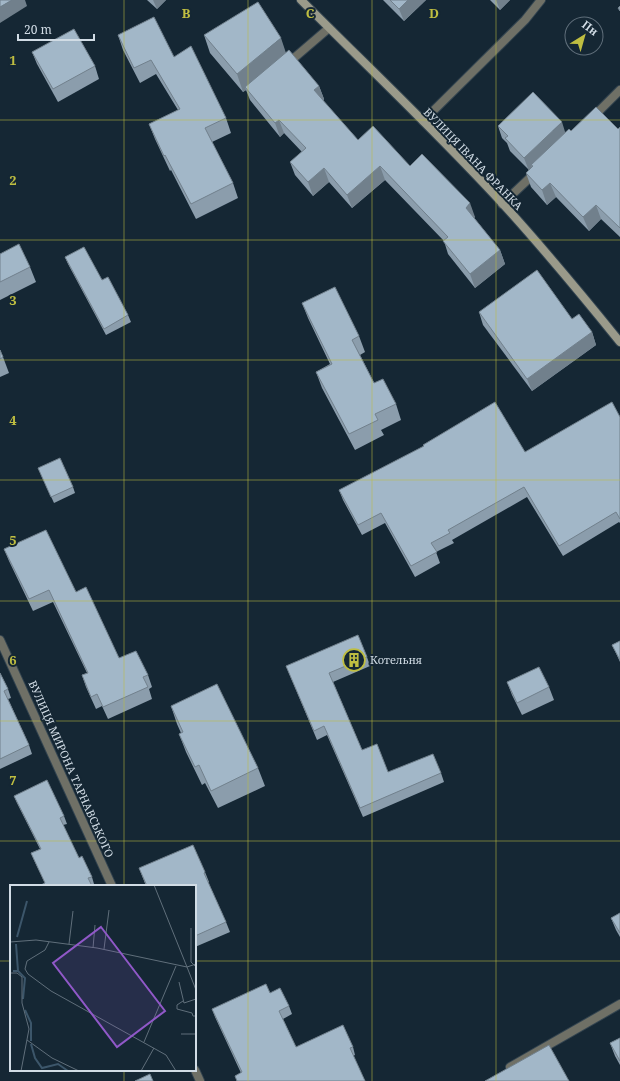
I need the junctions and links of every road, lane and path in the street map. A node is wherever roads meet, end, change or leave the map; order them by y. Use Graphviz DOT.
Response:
graph roads {
  1 [pos="300,0"];
  2 [pos="541,0"];
  3 [pos="329,28"];
  4 [pos="282,67"];
  5 [pos="620,90"];
  6 [pos="423,121"];
  7 [pos="588,122"];
  8 [pos="542,165"];
  9 [pos="502,204"];
  10 [pos="620,342"];
  11 [pos="0,640"];
  12 [pos="112,885"];
  13 [pos="620,1004"];
  14 [pos="506,1069"];
  15 [pos="195,1071"];
  16 [pos="200,1081"];
  1 -- 3 [label="main road, ВУЛИЦЯ ІВАНА ФРАНКА"];
  2 -- 6 [label="street"];
  3 -- 4 [label="street"];
  3 -- 6 [label="main road, ВУЛИЦЯ ІВАНА ФРАНКА"];
  5 -- 7 [label="street"];
  6 -- 9 [label="main road, ВУЛИЦЯ ІВАНА ФРАНКА"];
  8 -- 9 [label="street"];
  9 -- 10 [label="main road, ВУЛИЦЯ ІВАНА ФРАНКА"];
  11 -- 12 [label="street, ВУЛИЦЯ МИРОНА ТАРНАВСЬКОГО"];
  13 -- 14 [label="street"];
  15 -- 16 [label="street"];
}
